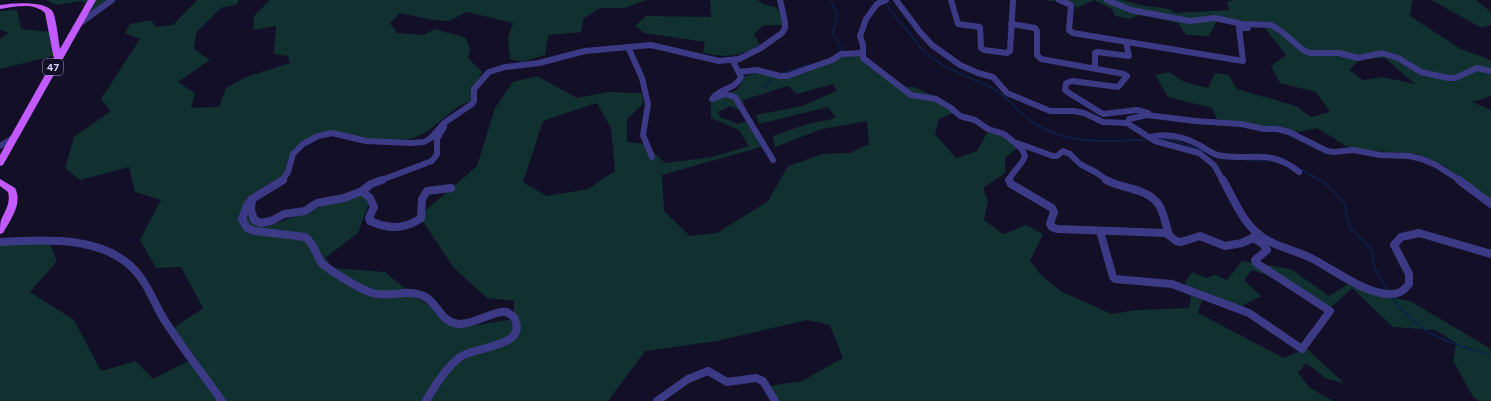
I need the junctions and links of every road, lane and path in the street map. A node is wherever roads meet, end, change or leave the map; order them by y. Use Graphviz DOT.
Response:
graph roads {
  1 [pos="92,0"];
  2 [pos="112,0"];
  3 [pos="780,0"];
  4 [pos="886,0"];
  5 [pos="896,0"];
  6 [pos="951,0"];
  7 [pos="1013,0"];
  8 [pos="1059,0"];
  9 [pos="1107,0"];
  10 [pos="0,8"];
  11 [pos="79,24"];
  12 [pos="1011,24"];
  13 [pos="1256,25"];
  14 [pos="1126,42"];
  15 [pos="628,48"];
  16 [pos="862,54"];
  17 [pos="58,59"];
  18 [pos="733,61"];
  19 [pos="1095,68"];
  20 [pos="1491,71"];
  21 [pos="739,72"];
  22 [pos="455,115"];
  23 [pos="1147,115"];
  24 [pos="1127,123"];
  25 [pos="1150,137"];
  26 [pos="14,138"];
  27 [pos="1015,142"];
  28 [pos="0,146"];
  29 [pos="652,157"];
  30 [pos="774,160"];
  31 [pos="0,163"];
  32 [pos="1300,172"];
  33 [pos="0,182"];
  34 [pos="451,188"];
  35 [pos="362,190"];
  36 [pos="252,199"];
  37 [pos="1491,204"];
  38 [pos="0,230"];
  39 [pos="1100,231"];
  40 [pos="1169,235"];
  41 [pos="1255,236"];
  42 [pos="0,242"];
  43 [pos="1491,254"];
  44 [pos="222,401"];
  45 [pos="426,401"];
  46 [pos="657,401"];
  47 [pos="775,401"];
  1 -- 11 [label="main road"];
  2 -- 11 [label="street"];
  3 -- 18 [label="street"];
  4 -- 16 [label="street"];
  5 -- 24 [label="street"];
  6 -- 12 [label="street"];
  7 -- 12 [label="street"];
  8 -- 14 [label="street"];
  9 -- 13 [label="street"];
  10 -- 17 [label="main road, 47"];
  11 -- 17 [label="main road"];
  12 -- 19 [label="street"];
  13 -- 14 [label="street"];
  13 -- 20 [label="street"];
  14 -- 19 [label="street"];
  15 -- 18 [label="street"];
  15 -- 22 [label="street"];
  15 -- 29 [label="street"];
  16 -- 21 [label="street"];
  16 -- 27 [label="street"];
  17 -- 26 [label="main road, 47"];
  18 -- 21 [label="street"];
  19 -- 23 [label="street"];
  21 -- 30 [label="street"];
  22 -- 35 [label="street"];
  22 -- 36 [label="street"];
  23 -- 24 [label="street"];
  23 -- 37 [label="street"];
  24 -- 25 [label="street"];
  25 -- 32 [label="street"];
  25 -- 41 [label="street"];
  26 -- 28 [label="street"];
  26 -- 31 [label="main road, 47"];
  27 -- 39 [label="street"];
  27 -- 40 [label="street"];
  33 -- 38 [label="main road"];
  34 -- 35 [label="street"];
  35 -- 36 [label="street"];
  36 -- 45 [label="street"];
  39 -- 40 [label="street"];
  39 -- 41 [label="street"];
  40 -- 41 [label="street"];
  41 -- 43 [label="street"];
  42 -- 44 [label="street"];
  46 -- 47 [label="street"];
}
